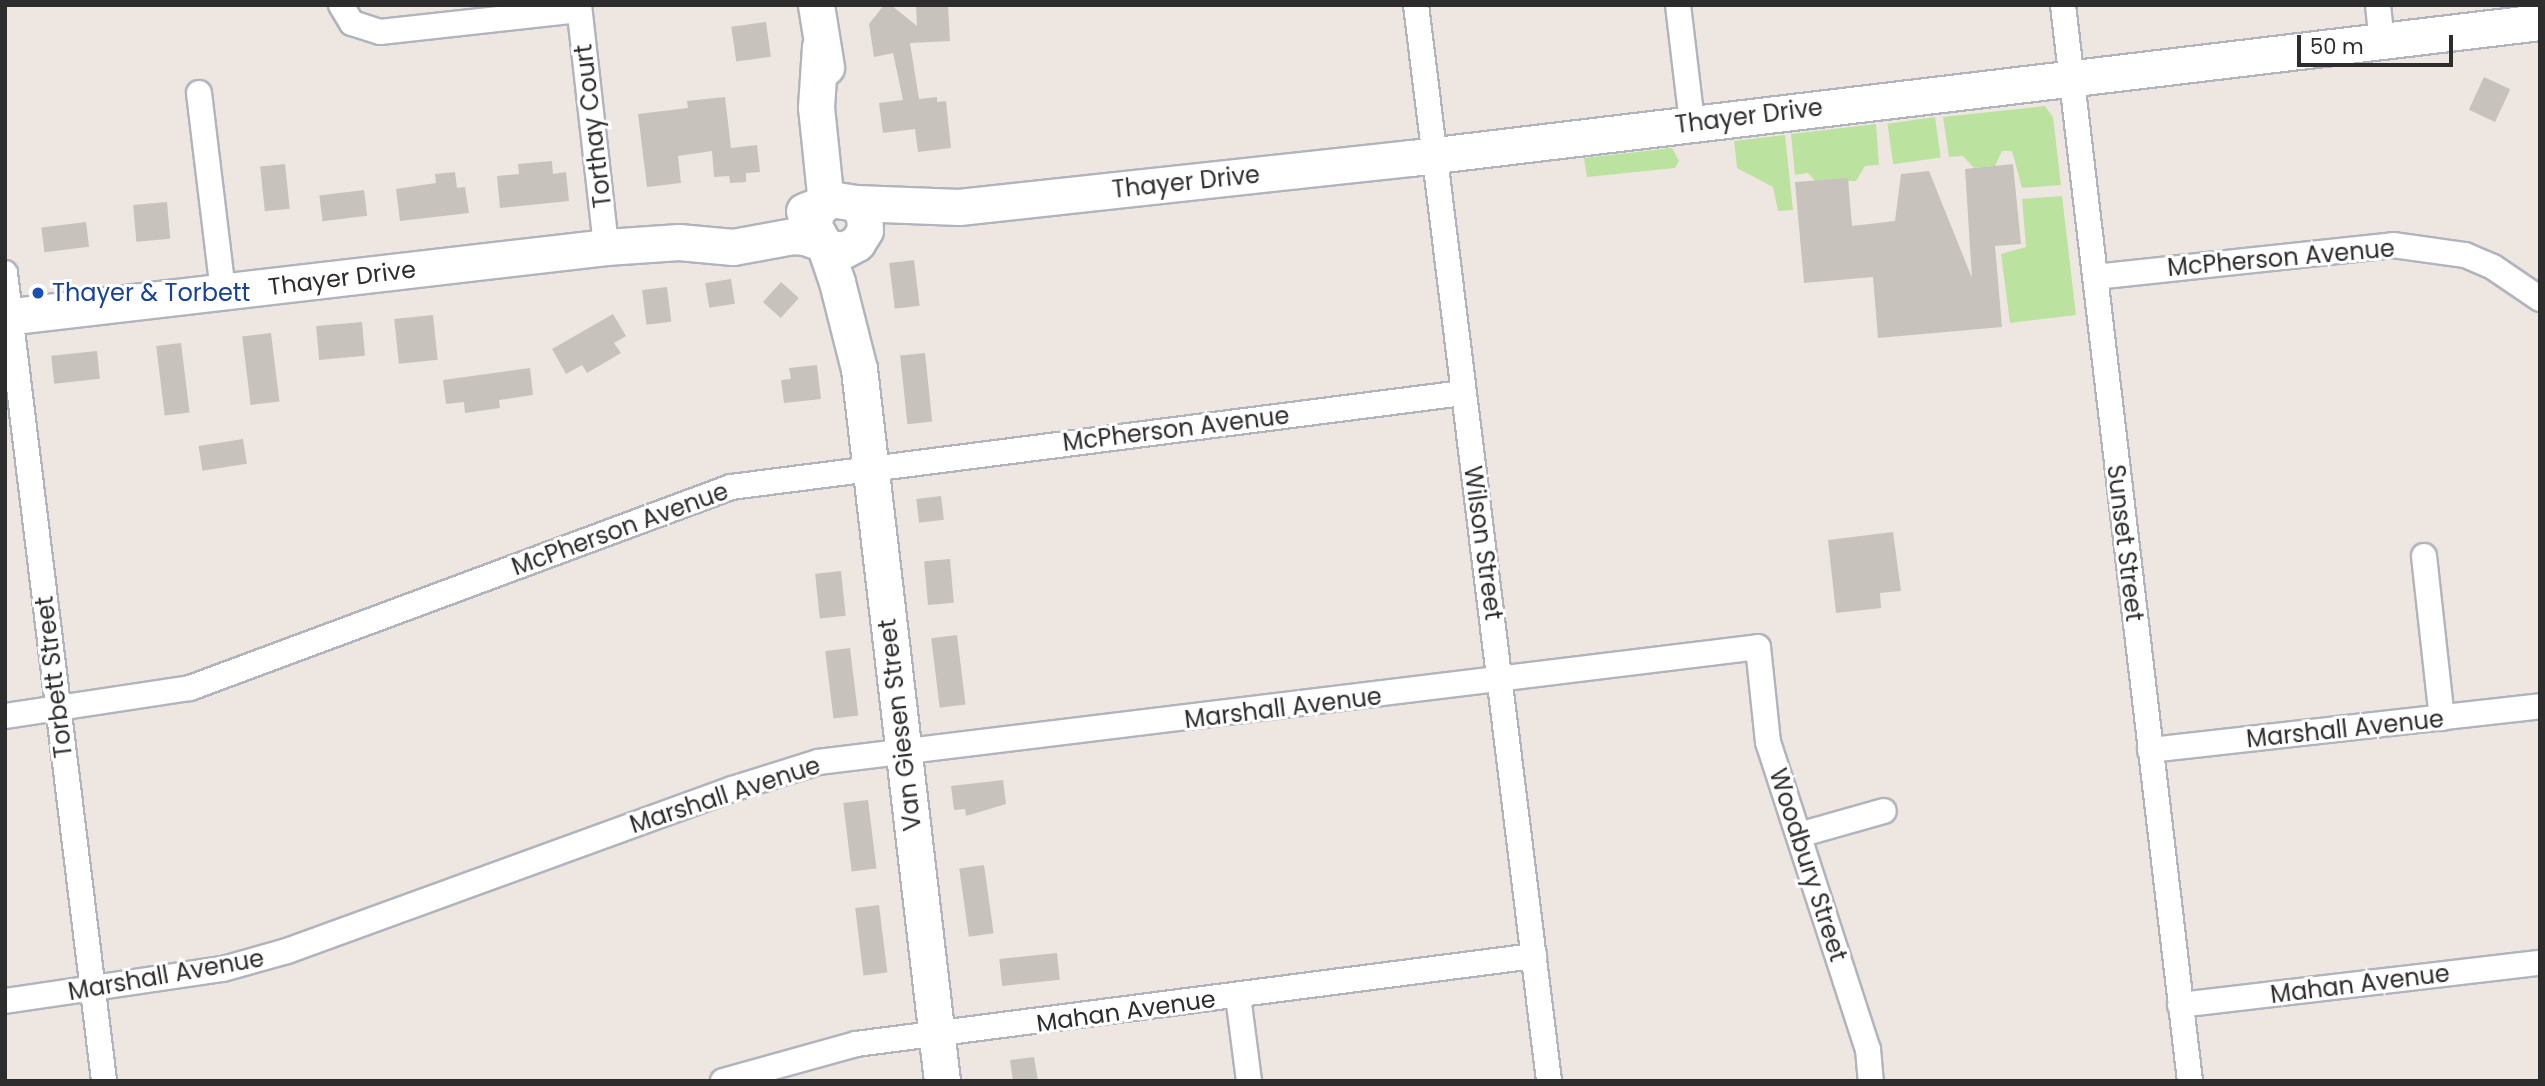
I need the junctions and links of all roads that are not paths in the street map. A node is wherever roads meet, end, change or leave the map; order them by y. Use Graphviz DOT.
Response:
graph roads {
  1 [pos="341,5"];
  2 [pos="816,5"];
  3 [pos="1416,5"];
  4 [pos="1678,5"];
  5 [pos="2063,5"];
  6 [pos="2378,5"];
  7 [pos="579,8"];
  8 [pos="2540,22"];
  9 [pos="2382,43"];
  10 [pos="2073,80"];
  11 [pos="199,93"];
  12 [pos="1692,122"];
  13 [pos="1435,155"];
  14 [pos="839,203"];
  15 [pos="959,207"];
  16 [pos="862,237"];
  17 [pos="679,242"];
  18 [pos="824,244"];
  19 [pos="606,247"];
  20 [pos="5,273"];
  21 [pos="2095,277"];
  22 [pos="223,292"];
  23 [pos="2540,299"];
  24 [pos="8,317"];
  25 [pos="859,369"];
  26 [pos="1463,393"];
  27 [pos="869,467"];
  28 [pos="2424,556"];
  29 [pos="1758,646"];
  30 [pos="1502,681"];
  31 [pos="2540,705"];
  32 [pos="57,710"];
  33 [pos="5,716"];
  34 [pos="2442,718"];
  35 [pos="2150,750"];
  36 [pos="904,755"];
  37 [pos="1884,811"];
  38 [pos="1798,835"];
  39 [pos="1534,956"];
  40 [pos="2540,963"];
  41 [pos="94,990"];
  42 [pos="1238,996"];
  43 [pos="5,1001"];
  44 [pos="2180,1004"];
  45 [pos="938,1036"];
  46 [pos="104,1081"];
  47 [pos="723,1081"];
  48 [pos="942,1081"];
  49 [pos="1249,1081"];
  50 [pos="1549,1081"];
  51 [pos="1871,1081"];
  52 [pos="2190,1081"];
  1 -- 7 [label="street"];
  2 -- 14 [label="street"];
  3 -- 13 [label="street, Wilson Street"];
  4 -- 12 [label="street"];
  5 -- 10 [label="street, Sunset Street"];
  6 -- 9 [label="street"];
  7 -- 19 [label="street, Torthay Court"];
  8 -- 9 [label="street, Thayer Drive"];
  9 -- 10 [label="street, Thayer Drive"];
  10 -- 12 [label="street, Thayer Drive"];
  10 -- 21 [label="street, Sunset Street"];
  11 -- 22 [label="street"];
  12 -- 13 [label="street, Thayer Drive"];
  13 -- 15 [label="street, Thayer Drive"];
  13 -- 26 [label="street, Wilson Street"];
  14 -- 15 [label="street, Thayer Drive"];
  14 -- 16 [label="street"];
  14 -- 17 [label="street, Thayer Drive"];
  14 -- 18 [label="street"];
  15 -- 16 [label="street, Thayer Drive"];
  16 -- 18 [label="street"];
  16 -- 25 [label="street, Van Giesen Street"];
  17 -- 18 [label="street, Thayer Drive"];
  17 -- 19 [label="street, Thayer Drive"];
  18 -- 25 [label="street, Van Giesen Street"];
  19 -- 22 [label="street, Thayer Drive"];
  20 -- 24 [label="street, Torbett Street"];
  21 -- 23 [label="street, McPherson Avenue"];
  21 -- 35 [label="street, Sunset Street"];
  22 -- 24 [label="street, Thayer Drive"];
  24 -- 32 [label="street, Torbett Street"];
  25 -- 27 [label="street, Van Giesen Street"];
  26 -- 27 [label="street, McPherson Avenue"];
  26 -- 30 [label="street, Wilson Street"];
  27 -- 32 [label="street, McPherson Avenue"];
  27 -- 36 [label="street, Van Giesen Street"];
  28 -- 34 [label="street"];
  29 -- 30 [label="street, Marshall Avenue"];
  29 -- 38 [label="street, Woodbury Street"];
  30 -- 36 [label="street, Marshall Avenue"];
  30 -- 39 [label="street, Wilson Street"];
  31 -- 34 [label="street, Marshall Avenue"];
  32 -- 33 [label="street, McPherson Avenue"];
  32 -- 41 [label="street, Torbett Street"];
  34 -- 35 [label="street, Marshall Avenue"];
  35 -- 44 [label="street, Sunset Street"];
  36 -- 41 [label="street, Marshall Avenue"];
  36 -- 45 [label="street, Van Giesen Street"];
  37 -- 38 [label="street"];
  38 -- 51 [label="street, Woodbury Street"];
  39 -- 42 [label="street, Mahan Avenue"];
  39 -- 50 [label="street, Wilson Street"];
  40 -- 44 [label="street, Mahan Avenue"];
  41 -- 43 [label="street, Marshall Avenue"];
  41 -- 46 [label="street, Torbett Street"];
  42 -- 45 [label="street, Mahan Avenue"];
  42 -- 49 [label="street"];
  44 -- 52 [label="street, Sunset Street"];
  45 -- 47 [label="street, Mahan Avenue"];
  45 -- 48 [label="street, Van Giesen Street"];
}
